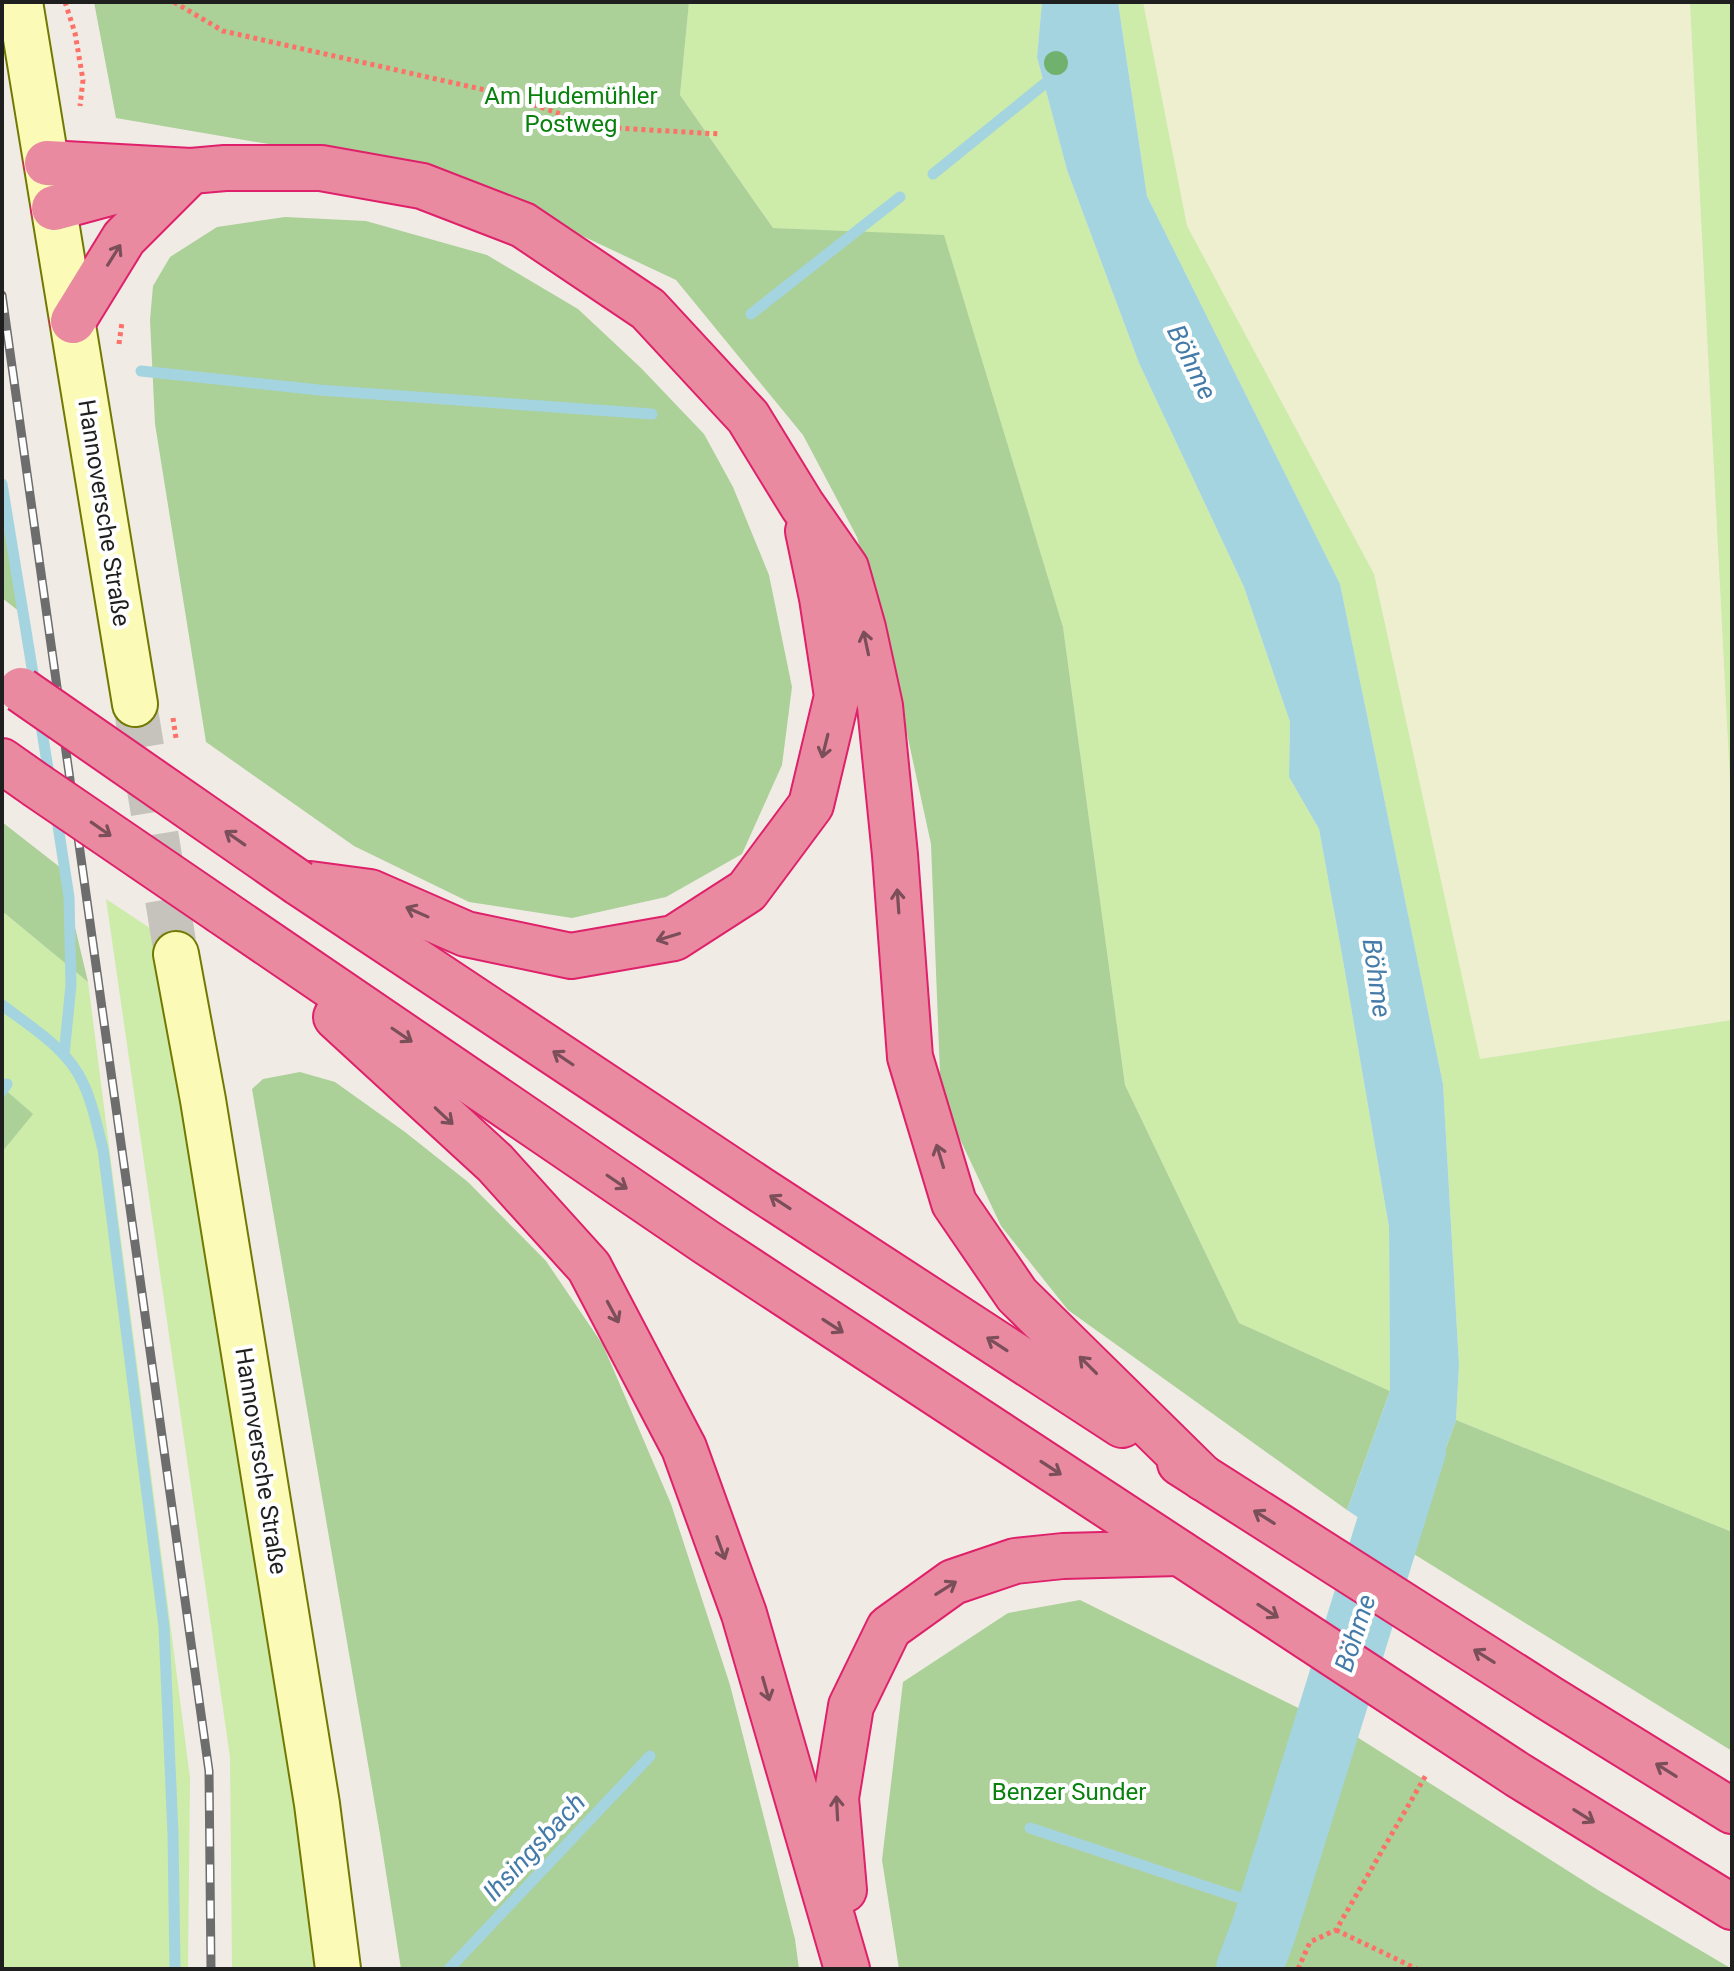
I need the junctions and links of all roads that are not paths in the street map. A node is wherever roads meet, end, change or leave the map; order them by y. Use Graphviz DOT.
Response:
graph roads {
  1 [pos="20,2"];
  2 [pos="47,163"];
  3 [pos="191,171"];
  4 [pos="54,208"];
  5 [pos="73,321"];
  6 [pos="802,505"];
  7 [pos="12,684"];
  8 [pos="135,704"];
  9 [pos="19,773"];
  10 [pos="299,883"];
  11 [pos="222,912"];
  12 [pos="176,954"];
  13 [pos="1203,1478"];
  14 [pos="1179,1553"];
  15 [pos="1732,1811"];
  16 [pos="1732,1907"];
  17 [pos="338,1969"];
  18 [pos="849,1969"];
  1 -- 2 [label="main road, Hannoversche Straße"];
  2 -- 3 [label="highway"];
  2 -- 4 [label="main road, Hannoversche Straße"];
  3 -- 4 [label="highway"];
  5 -- 3 [label="highway, one-way"];
  3 -- 6 [label="highway"];
  4 -- 5 [label="main road, Hannoversche Straße"];
  5 -- 8 [label="main road, Hannoversche Straße"];
  6 -- 10 [label="highway, one-way"];
  13 -- 6 [label="highway, one-way"];
  10 -- 7 [label="highway, one-way, bridge"];
  9 -- 11 [label="highway, one-way, bridge"];
  13 -- 10 [label="highway, one-way"];
  11 -- 14 [label="highway, one-way"];
  11 -- 18 [label="highway, one-way"];
  12 -- 17 [label="main road, Hannoversche Straße"];
  15 -- 13 [label="highway, one-way"];
  14 -- 16 [label="highway, one-way"];
  18 -- 14 [label="highway, one-way"];
}
